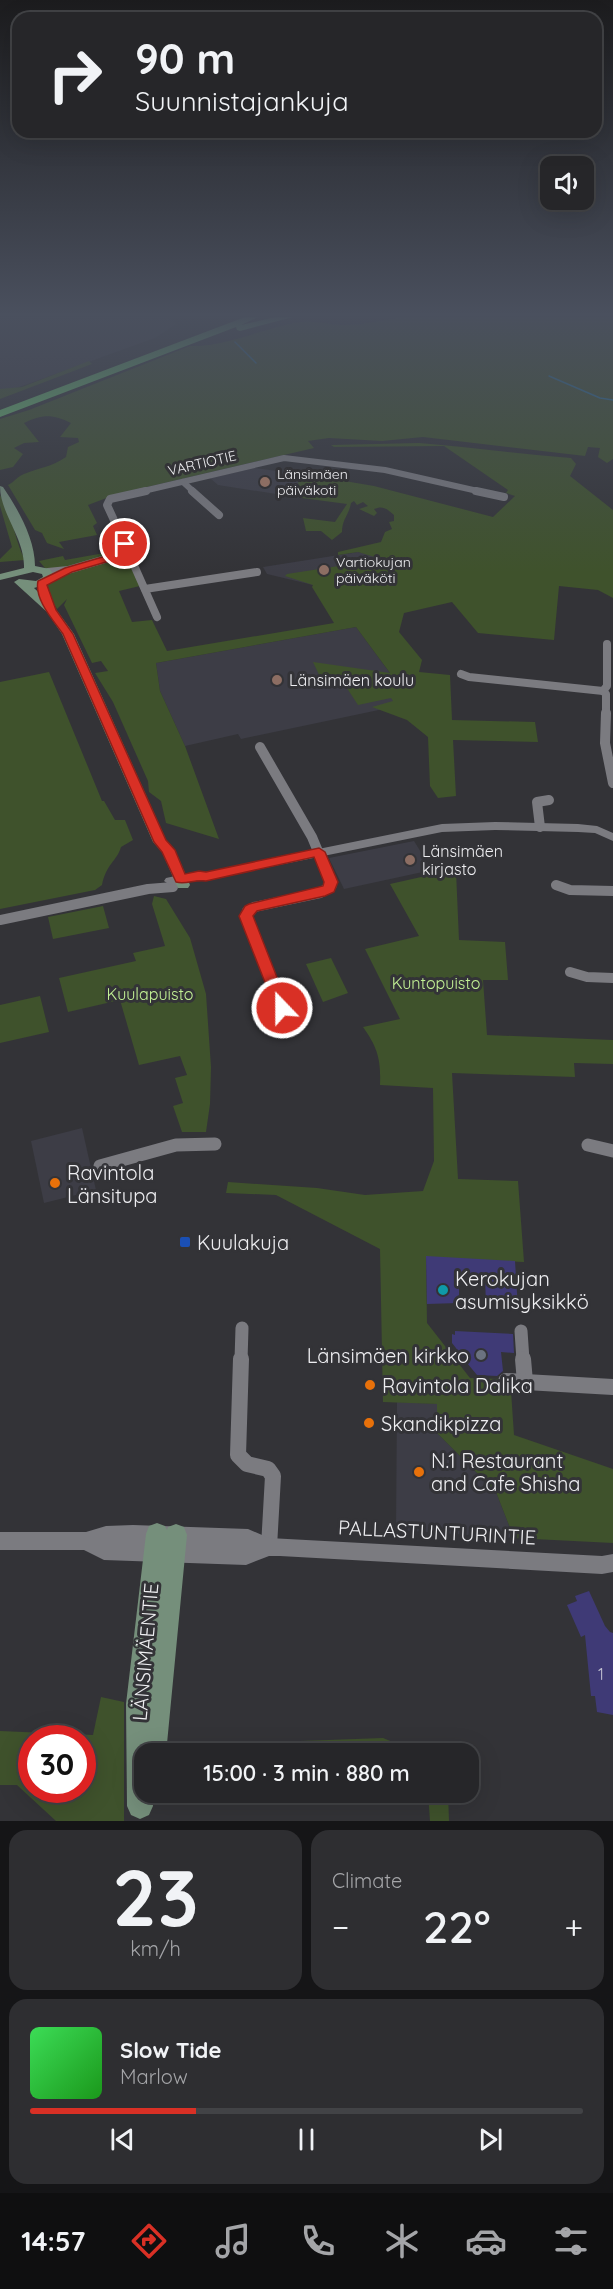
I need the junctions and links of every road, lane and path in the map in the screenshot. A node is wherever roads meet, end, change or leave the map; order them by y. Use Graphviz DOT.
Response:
graph roads {
  1 [pos="31,402"];
  2 [pos="0,414"];
  3 [pos="183,482"];
  4 [pos="0,489"];
  5 [pos="504,497"];
  6 [pos="219,515"];
  7 [pos="28,555"];
  8 [pos="119,555"];
  9 [pos="256,572"];
  10 [pos="45,576"];
  11 [pos="23,577"];
  12 [pos="0,579"];
  13 [pos="145,589"];
  14 [pos="51,610"];
  15 [pos="158,617"];
  16 [pos="607,644"];
  17 [pos="461,674"];
  18 [pos="603,691"];
  19 [pos="261,747"];
  20 [pos="613,783"];
  21 [pos="549,800"];
  22 [pos="540,827"];
  23 [pos="612,835"];
  24 [pos="319,852"];
  25 [pos="177,883"];
  26 [pos="556,885"];
  27 [pos="613,891"];
  28 [pos="0,920"];
  29 [pos="570,972"];
  30 [pos="613,978"];
  31 [pos="282,1008"];
  32 [pos="215,1144"];
  33 [pos="588,1144"];
  34 [pos="613,1151"];
  35 [pos="100,1166"];
  36 [pos="242,1328"];
  37 [pos="521,1331"];
  38 [pos="507,1382"];
  39 [pos="525,1382"];
  40 [pos="613,1387"];
  41 [pos="0,1541"];
  42 [pos="165,1544"];
  43 [pos="269,1547"];
  44 [pos="609,1566"];
  45 [pos="154,1743"];
  46 [pos="141,1806"];
  1 -- 2 [label="highway"];
  3 -- 5 [label="street, VARTIOTIE"];
  3 -- 6 [label="street"];
  3 -- 8 [label="street, VARTIOTIE"];
  4 -- 7 [label="main road"];
  7 -- 10 [label="main road"];
  7 -- 11 [label="main road"];
  8 -- 10 [label="street"];
  8 -- 13 [label="street"];
  9 -- 13 [label="street"];
  10 -- 11 [label="main road"];
  10 -- 14 [label="main road"];
  11 -- 12 [label="main road"];
  11 -- 14 [label="main road"];
  13 -- 15 [label="street"];
  14 -- 25 [label="main road"];
  16 -- 18 [label="street"];
  17 -- 18 [label="street"];
  18 -- 20 [label="street"];
  19 -- 24 [label="street"];
  21 -- 22 [label="street"];
  22 -- 23 [label="street"];
  22 -- 24 [label="street"];
  24 -- 25 [label="street"];
  24 -- 31 [label="street"];
  25 -- 28 [label="street"];
  26 -- 27 [label="street"];
  29 -- 30 [label="street"];
  32 -- 35 [label="street"];
  33 -- 34 [label="street"];
  36 -- 43 [label="street"];
  37 -- 39 [label="street"];
  38 -- 39 [label="street"];
  39 -- 40 [label="street"];
  41 -- 42 [label="street, PALLASTUNTURINTIE"];
  42 -- 43 [label="street, PALLASTUNTURINTIE"];
  42 -- 45 [label="main road, LÄNSIMÄENTIE"];
  42 -- 46 [label="main road, LÄNSIMÄENTIE"];
  43 -- 44 [label="street, PALLASTUNTURINTIE"];
}
